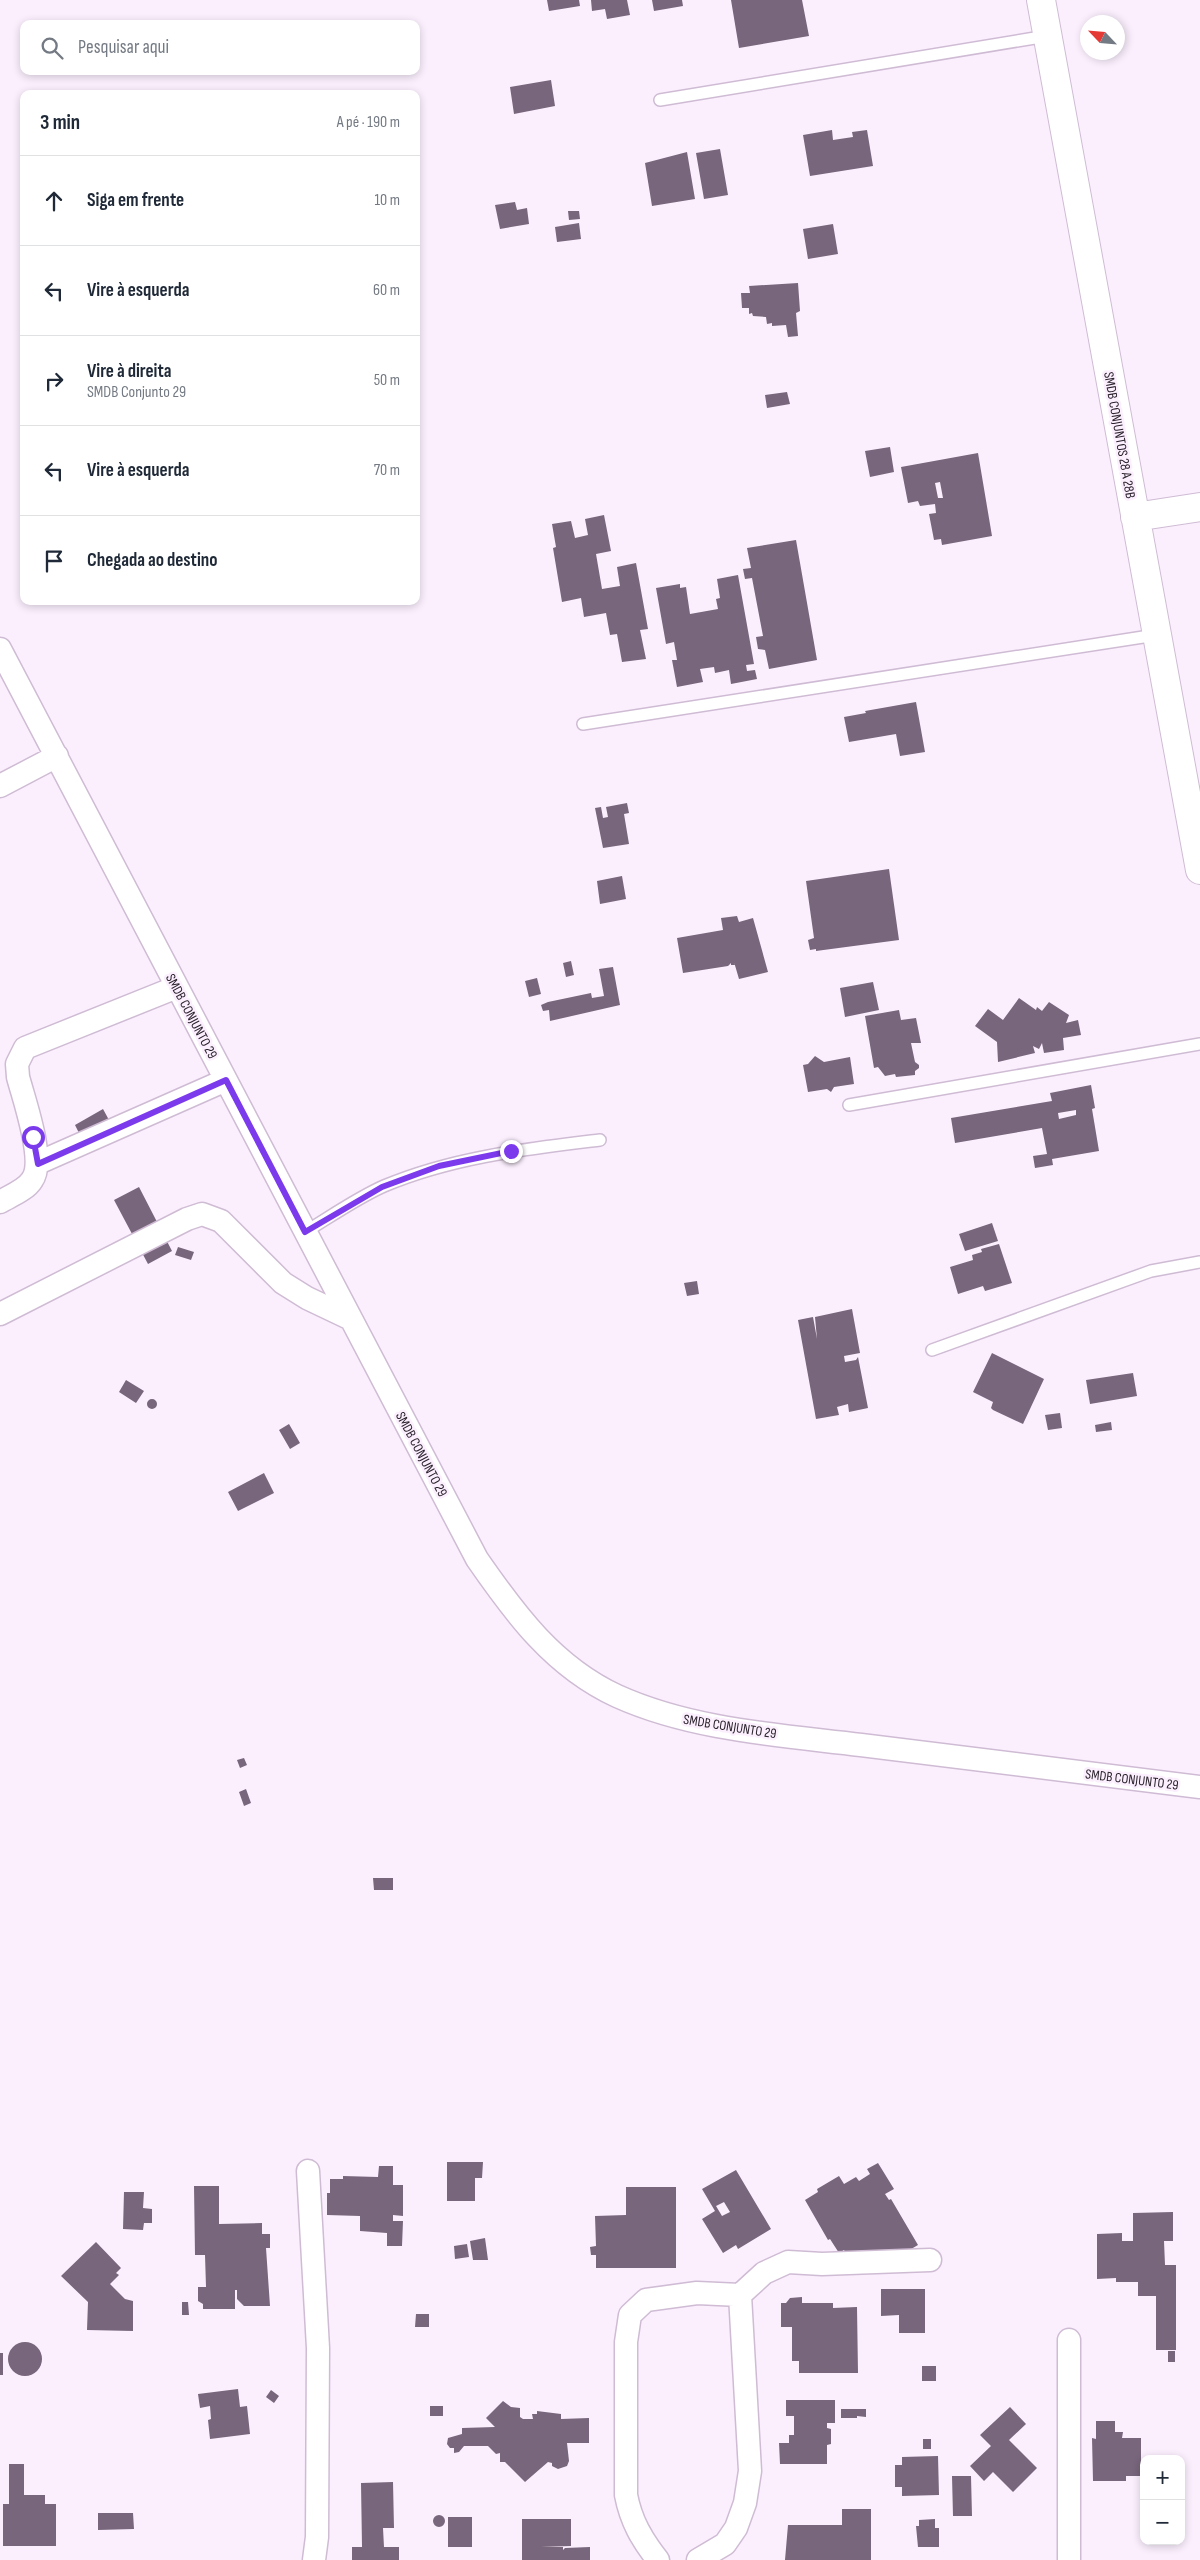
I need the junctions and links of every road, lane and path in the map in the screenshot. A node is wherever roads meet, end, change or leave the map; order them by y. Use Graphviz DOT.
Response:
graph roads {
  1 [pos="1041,0"];
  2 [pos="1047,36"];
  3 [pos="660,100"];
  4 [pos="1200,507"];
  5 [pos="1134,517"];
  6 [pos="1156,635"];
  7 [pos="0,649"];
  8 [pos="583,724"];
  9 [pos="57,756"];
  10 [pos="0,786"];
  11 [pos="1200,870"];
  12 [pos="177,987"];
  13 [pos="1200,1044"];
  14 [pos="226,1080"];
  15 [pos="849,1105"];
  16 [pos="600,1140"];
  17 [pos="38,1164"];
  18 [pos="0,1202"];
  19 [pos="305,1232"];
  20 [pos="1200,1262"];
  21 [pos="0,1314"];
  22 [pos="349,1318"];
  23 [pos="932,1350"];
  24 [pos="1200,1787"];
  25 [pos="308,2171"];
  26 [pos="930,2260"];
  27 [pos="740,2294"];
  28 [pos="1068,2340"];
  29 [pos="314,2560"];
  30 [pos="658,2560"];
  31 [pos="698,2560"];
  32 [pos="1069,2560"];
  1 -- 2 [label="street, SMDB CONJUNTOS 28 A 28B"];
  2 -- 3 [label="lane"];
  2 -- 5 [label="street, SMDB CONJUNTOS 28 A 28B"];
  4 -- 5 [label="street"];
  5 -- 6 [label="street, SMDB CONJUNTOS 28 A 28B"];
  6 -- 8 [label="lane"];
  6 -- 11 [label="street, SMDB CONJUNTOS 28 A 28B"];
  7 -- 9 [label="street, SMDB CONJUNTO 29"];
  9 -- 10 [label="street"];
  9 -- 12 [label="street, SMDB CONJUNTO 29"];
  12 -- 14 [label="street, SMDB CONJUNTO 29"];
  12 -- 17 [label="street"];
  13 -- 15 [label="lane"];
  14 -- 17 [label="street"];
  14 -- 19 [label="street, SMDB CONJUNTO 29"];
  16 -- 19 [label="lane"];
  17 -- 18 [label="street"];
  19 -- 22 [label="street, SMDB CONJUNTO 29"];
  20 -- 23 [label="lane"];
  21 -- 22 [label="street"];
  22 -- 24 [label="street, SMDB CONJUNTO 29"];
  25 -- 29 [label="street"];
  26 -- 27 [label="street"];
  27 -- 30 [label="street"];
  27 -- 31 [label="street"];
  28 -- 32 [label="street"];
}
